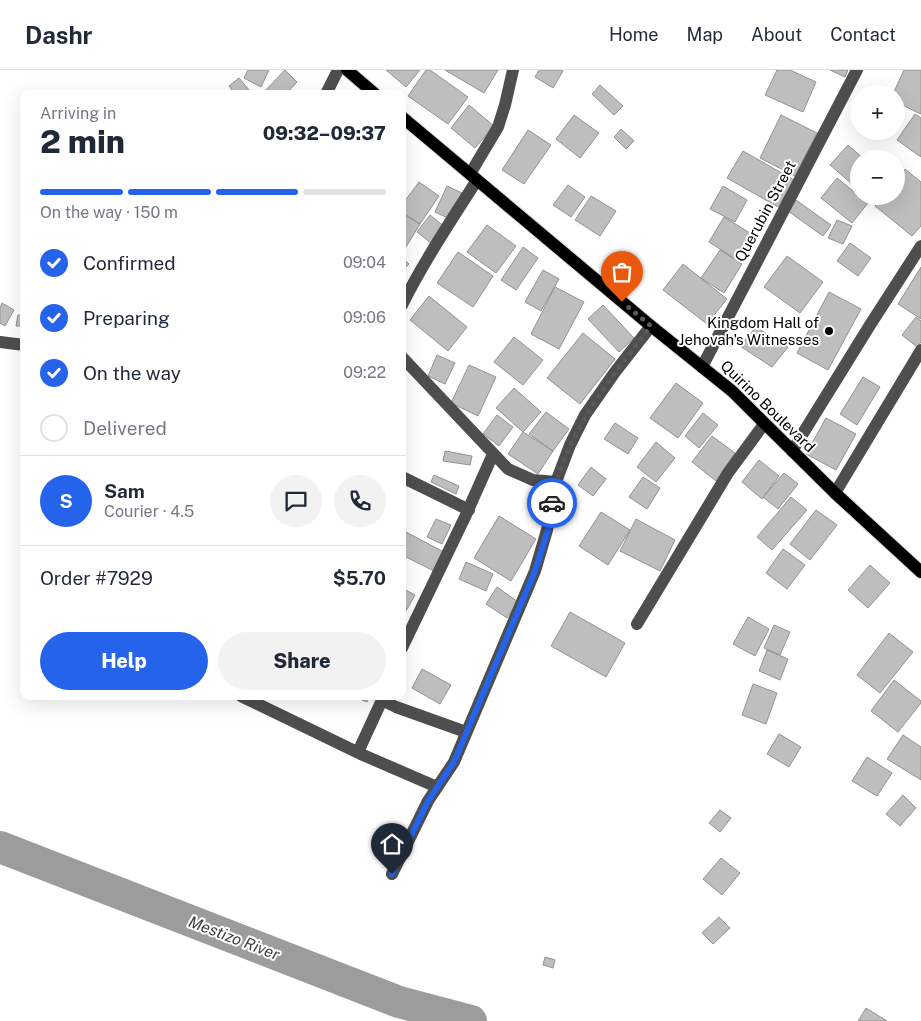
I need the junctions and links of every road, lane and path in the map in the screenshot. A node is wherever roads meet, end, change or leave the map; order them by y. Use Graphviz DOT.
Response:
graph roads {
  1 [pos="338,70"];
  2 [pos="347,70"];
  3 [pos="513,70"];
  4 [pos="857,70"];
  5 [pos="328,90"];
  6 [pos="370,90"];
  7 [pos="406,120"];
  8 [pos="474,177"];
  9 [pos="921,246"];
  10 [pos="406,297"];
  11 [pos="651,326"];
  12 [pos="0,342"];
  13 [pos="20,344"];
  14 [pos="921,350"];
  15 [pos="406,362"];
  16 [pos="702,367"];
  17 [pos="764,424"];
  18 [pos="792,452"];
  19 [pos="493,454"];
  20 [pos="406,479"];
  21 [pos="556,482"];
  22 [pos="835,494"];
  23 [pos="468,510"];
  24 [pos="921,572"];
  25 [pos="637,624"];
  26 [pos="406,635"];
  27 [pos="249,700"];
  28 [pos="382,700"];
  29 [pos="386,700"];
  30 [pos="466,732"];
  31 [pos="358,752"];
  32 [pos="437,787"];
  33 [pos="392,874"];
  1 -- 5 [label="street"];
  2 -- 6 [label="main road"];
  3 -- 8 [label="street"];
  4 -- 16 [label="street, Querubin Street"];
  7 -- 8 [label="main road, Quirino Boulevard"];
  8 -- 10 [label="street"];
  8 -- 11 [label="main road, Quirino Boulevard"];
  9 -- 18 [label="street"];
  11 -- 16 [label="main road, Quirino Boulevard"];
  11 -- 21 [label="street"];
  12 -- 13 [label="street"];
  14 -- 22 [label="street"];
  15 -- 19 [label="street"];
  16 -- 17 [label="main road, Quirino Boulevard"];
  17 -- 18 [label="main road, Quirino Boulevard"];
  17 -- 25 [label="street"];
  18 -- 22 [label="main road, Quirino Boulevard"];
  19 -- 21 [label="street"];
  19 -- 23 [label="street"];
  20 -- 23 [label="street"];
  21 -- 30 [label="street"];
  22 -- 24 [label="main road, Quirino Boulevard"];
  23 -- 26 [label="street"];
  27 -- 31 [label="street"];
  28 -- 31 [label="street"];
  29 -- 30 [label="street"];
  30 -- 32 [label="street"];
  31 -- 32 [label="street"];
  32 -- 33 [label="street"];
}
